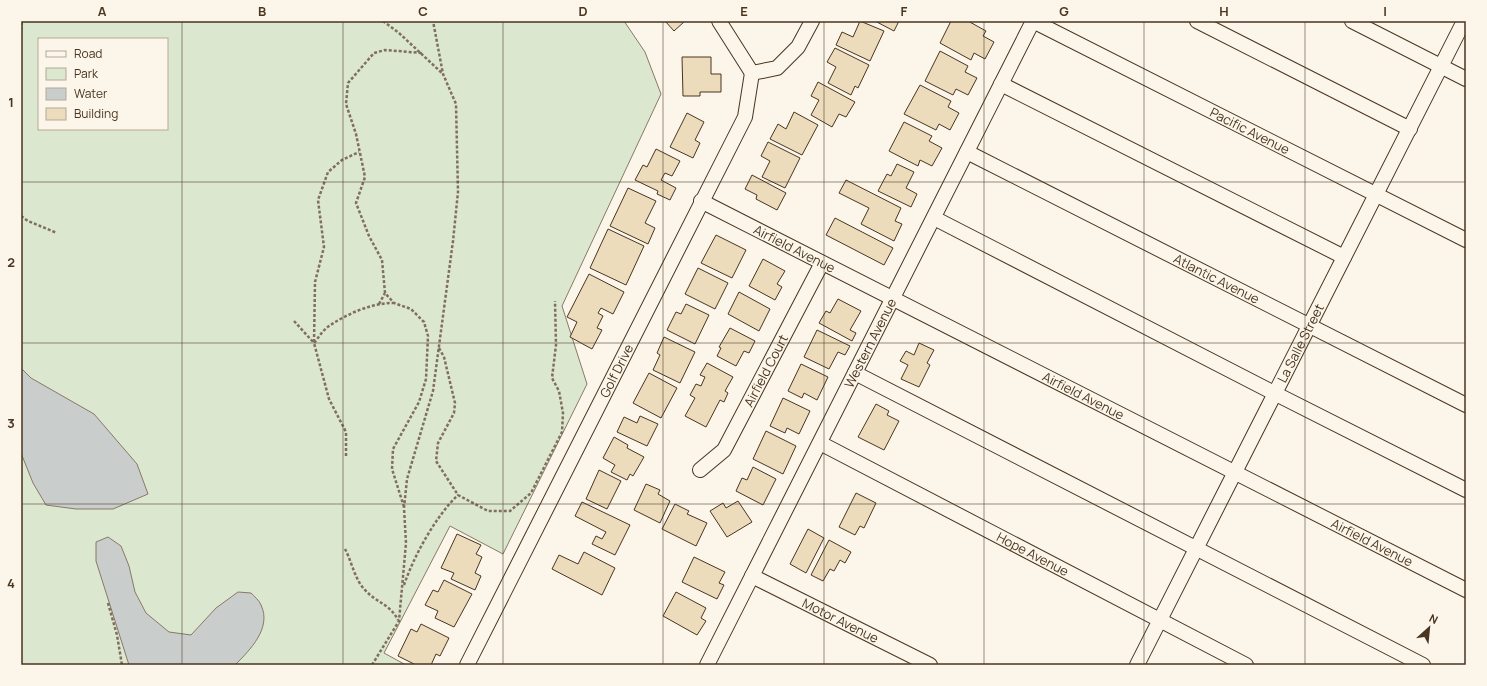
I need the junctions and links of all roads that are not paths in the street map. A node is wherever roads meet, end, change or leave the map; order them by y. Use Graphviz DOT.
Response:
graph roads {
  1 [pos="719,21"];
  2 [pos="812,21"];
  3 [pos="1033,21"];
  4 [pos="1197,21"];
  5 [pos="1352,21"];
  6 [pos="1464,21"];
  7 [pos="1441,66"];
  8 [pos="752,73"];
  9 [pos="1466,79"];
  10 [pos="1001,84"];
  11 [pos="1410,129"];
  12 [pos="967,152"];
  13 [pos="1376,195"];
  14 [pos="701,201"];
  15 [pos="934,218"];
  16 [pos="1466,240"];
  17 [pos="1344,257"];
  18 [pos="822,263"];
  19 [pos="893,298"];
  20 [pos="1308,326"];
  21 [pos="855,373"];
  22 [pos="1274,393"];
  23 [pos="1466,405"];
  24 [pos="820,443"];
  25 [pos="700,470"];
  26 [pos="1234,472"];
  27 [pos="1466,490"];
  28 [pos="1195,549"];
  29 [pos="752,576"];
  30 [pos="1466,590"];
  31 [pos="1159,621"];
  32 [pos="467,665"];
  33 [pos="707,665"];
  34 [pos="930,665"];
  35 [pos="1137,665"];
  36 [pos="1246,665"];
  37 [pos="1423,665"];
  1 -- 8 [label="street"];
  2 -- 8 [label="street"];
  3 -- 10 [label="street, Western Avenue"];
  3 -- 13 [label="street, Pacific Avenue"];
  4 -- 11 [label="street"];
  5 -- 7 [label="street"];
  6 -- 7 [label="street, La Salle Street"];
  7 -- 9 [label="street"];
  7 -- 11 [label="street, La Salle Street"];
  8 -- 14 [label="street, Golf Drive"];
  10 -- 12 [label="street, Western Avenue"];
  10 -- 17 [label="street"];
  11 -- 13 [label="street, La Salle Street"];
  12 -- 15 [label="street, Western Avenue"];
  12 -- 20 [label="street, Atlantic Avenue"];
  13 -- 16 [label="street, Pacific Avenue"];
  13 -- 17 [label="street, La Salle Street"];
  14 -- 18 [label="street, Airfield Avenue"];
  14 -- 32 [label="street, Golf Drive"];
  15 -- 19 [label="street, Western Avenue"];
  15 -- 22 [label="street"];
  17 -- 20 [label="street, La Salle Street"];
  18 -- 19 [label="street, Airfield Avenue"];
  18 -- 25 [label="street, Airfield Court"];
  19 -- 21 [label="street, Western Avenue"];
  19 -- 26 [label="street, Airfield Avenue"];
  20 -- 22 [label="street, La Salle Street"];
  20 -- 23 [label="street, Atlantic Avenue"];
  21 -- 24 [label="street, Western Avenue"];
  21 -- 28 [label="street"];
  22 -- 26 [label="street, La Salle Street"];
  22 -- 27 [label="street"];
  24 -- 29 [label="street, Western Avenue"];
  24 -- 31 [label="street, Hope Avenue"];
  26 -- 28 [label="street, La Salle Street"];
  26 -- 30 [label="street, Airfield Avenue"];
  28 -- 31 [label="street, La Salle Street"];
  28 -- 37 [label="street"];
  29 -- 33 [label="street, Western Avenue"];
  29 -- 34 [label="street, Motor Avenue"];
  31 -- 35 [label="street, La Salle Street"];
  31 -- 36 [label="street, Hope Avenue"];
}
